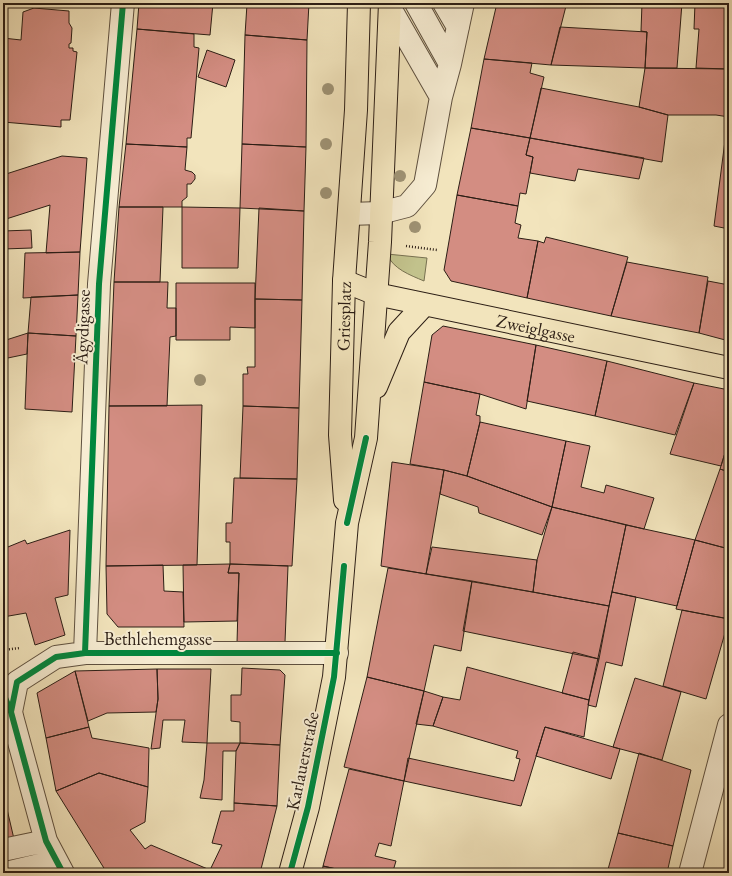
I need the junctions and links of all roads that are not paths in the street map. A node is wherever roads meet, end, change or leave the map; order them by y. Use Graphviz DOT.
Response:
graph roads {
  1 [pos="123,3"];
  2 [pos="358,3"];
  3 [pos="365,3"];
  4 [pos="416,3"];
  5 [pos="444,3"];
  6 [pos="462,3"];
  7 [pos="390,6"];
  8 [pos="458,27"];
  9 [pos="450,64"];
  10 [pos="441,97"];
  11 [pos="356,110"];
  12 [pos="380,213"];
  13 [pos="349,214"];
  14 [pos="344,281"];
  15 [pos="376,294"];
  16 [pos="424,305"];
  17 [pos="729,368"];
  18 [pos="369,406"];
  19 [pos="347,523"];
  20 [pos="85,653"];
  21 [pos="337,653"];
  22 [pos="7,712"];
  23 [pos="729,725"];
  24 [pos="46,841"];
  25 [pos="3,850"];
  26 [pos="60,867"];
  27 [pos="6,873"];
  28 [pos="290,873"];
  29 [pos="690,873"];
  1 -- 20 [label="street, Ägydigasse"];
  2 -- 11 [label="main road, Griesplatz"];
  3 -- 11 [label="street, Griesplatz"];
  4 -- 9 [label="street"];
  5 -- 8 [label="street"];
  6 -- 8 [label="street"];
  7 -- 10 [label="street"];
  7 -- 12 [label="main road, Griesplatz"];
  8 -- 9 [label="street"];
  9 -- 10 [label="street"];
  10 -- 12 [label="street"];
  11 -- 13 [label="main road, Griesplatz"];
  12 -- 13 [label="street"];
  12 -- 15 [label="main road, Griesplatz"];
  13 -- 14 [label="main road, Griesplatz"];
  14 -- 15 [label="main road, Zweiglgasse"];
  14 -- 19 [label="main road, Griesplatz"];
  15 -- 16 [label="main road, Zweiglgasse"];
  15 -- 18 [label="main road, Griesplatz"];
  16 -- 17 [label="main road, Zweiglgasse"];
  16 -- 18 [label="main road, Griesplatz"];
  18 -- 19 [label="main road, Griesplatz"];
  19 -- 21 [label="main road, Griesplatz"];
  20 -- 21 [label="street, Bethlehemgasse"];
  20 -- 22 [label="street, Bethlehemgasse"];
  21 -- 28 [label="main road, Karlauerstraße"];
  22 -- 24 [label="street"];
  23 -- 29 [label="street"];
  24 -- 25 [label="street"];
  24 -- 26 [label="street"];
  26 -- 27 [label="street"];
}
